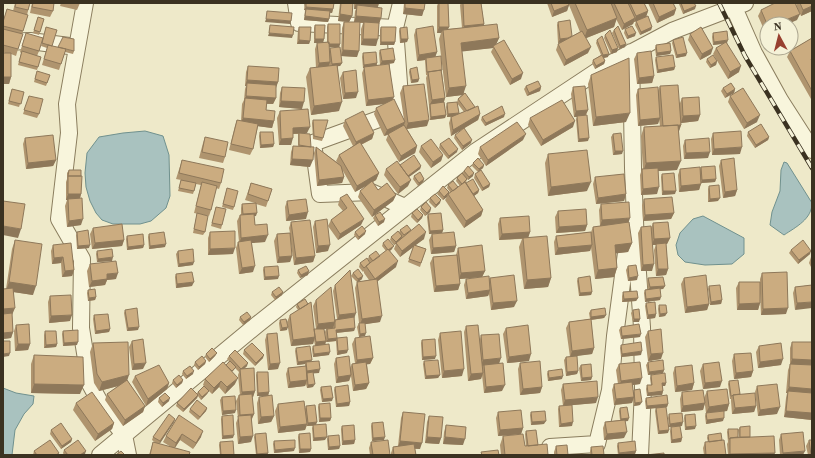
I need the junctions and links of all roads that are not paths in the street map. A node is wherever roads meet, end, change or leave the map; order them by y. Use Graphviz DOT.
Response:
graph roads {
  1 [pos="85,3"];
  2 [pos="296,3"];
  3 [pos="401,3"];
  4 [pos="736,4"];
  5 [pos="395,28"];
  6 [pos="3,42"];
  7 [pos="77,47"];
  8 [pos="632,52"];
  9 [pos="812,150"];
  10 [pos="405,207"];
  11 [pos="636,250"];
  12 [pos="124,435"];
  13 [pos="100,455"];
  14 [pos="128,455"];
  15 [pos="551,455"];
  16 [pos="640,455"];
  1 -- 7 [label="street"];
  2 -- 5 [label="street"];
  3 -- 5 [label="street"];
  4 -- 8 [label="street"];
  4 -- 9 [label="street"];
  5 -- 10 [label="street"];
  6 -- 7 [label="street"];
  7 -- 12 [label="street"];
  8 -- 10 [label="street"];
  8 -- 11 [label="street"];
  10 -- 12 [label="street"];
  11 -- 15 [label="street"];
  11 -- 16 [label="street"];
  12 -- 13 [label="street"];
  12 -- 14 [label="street"];
}
